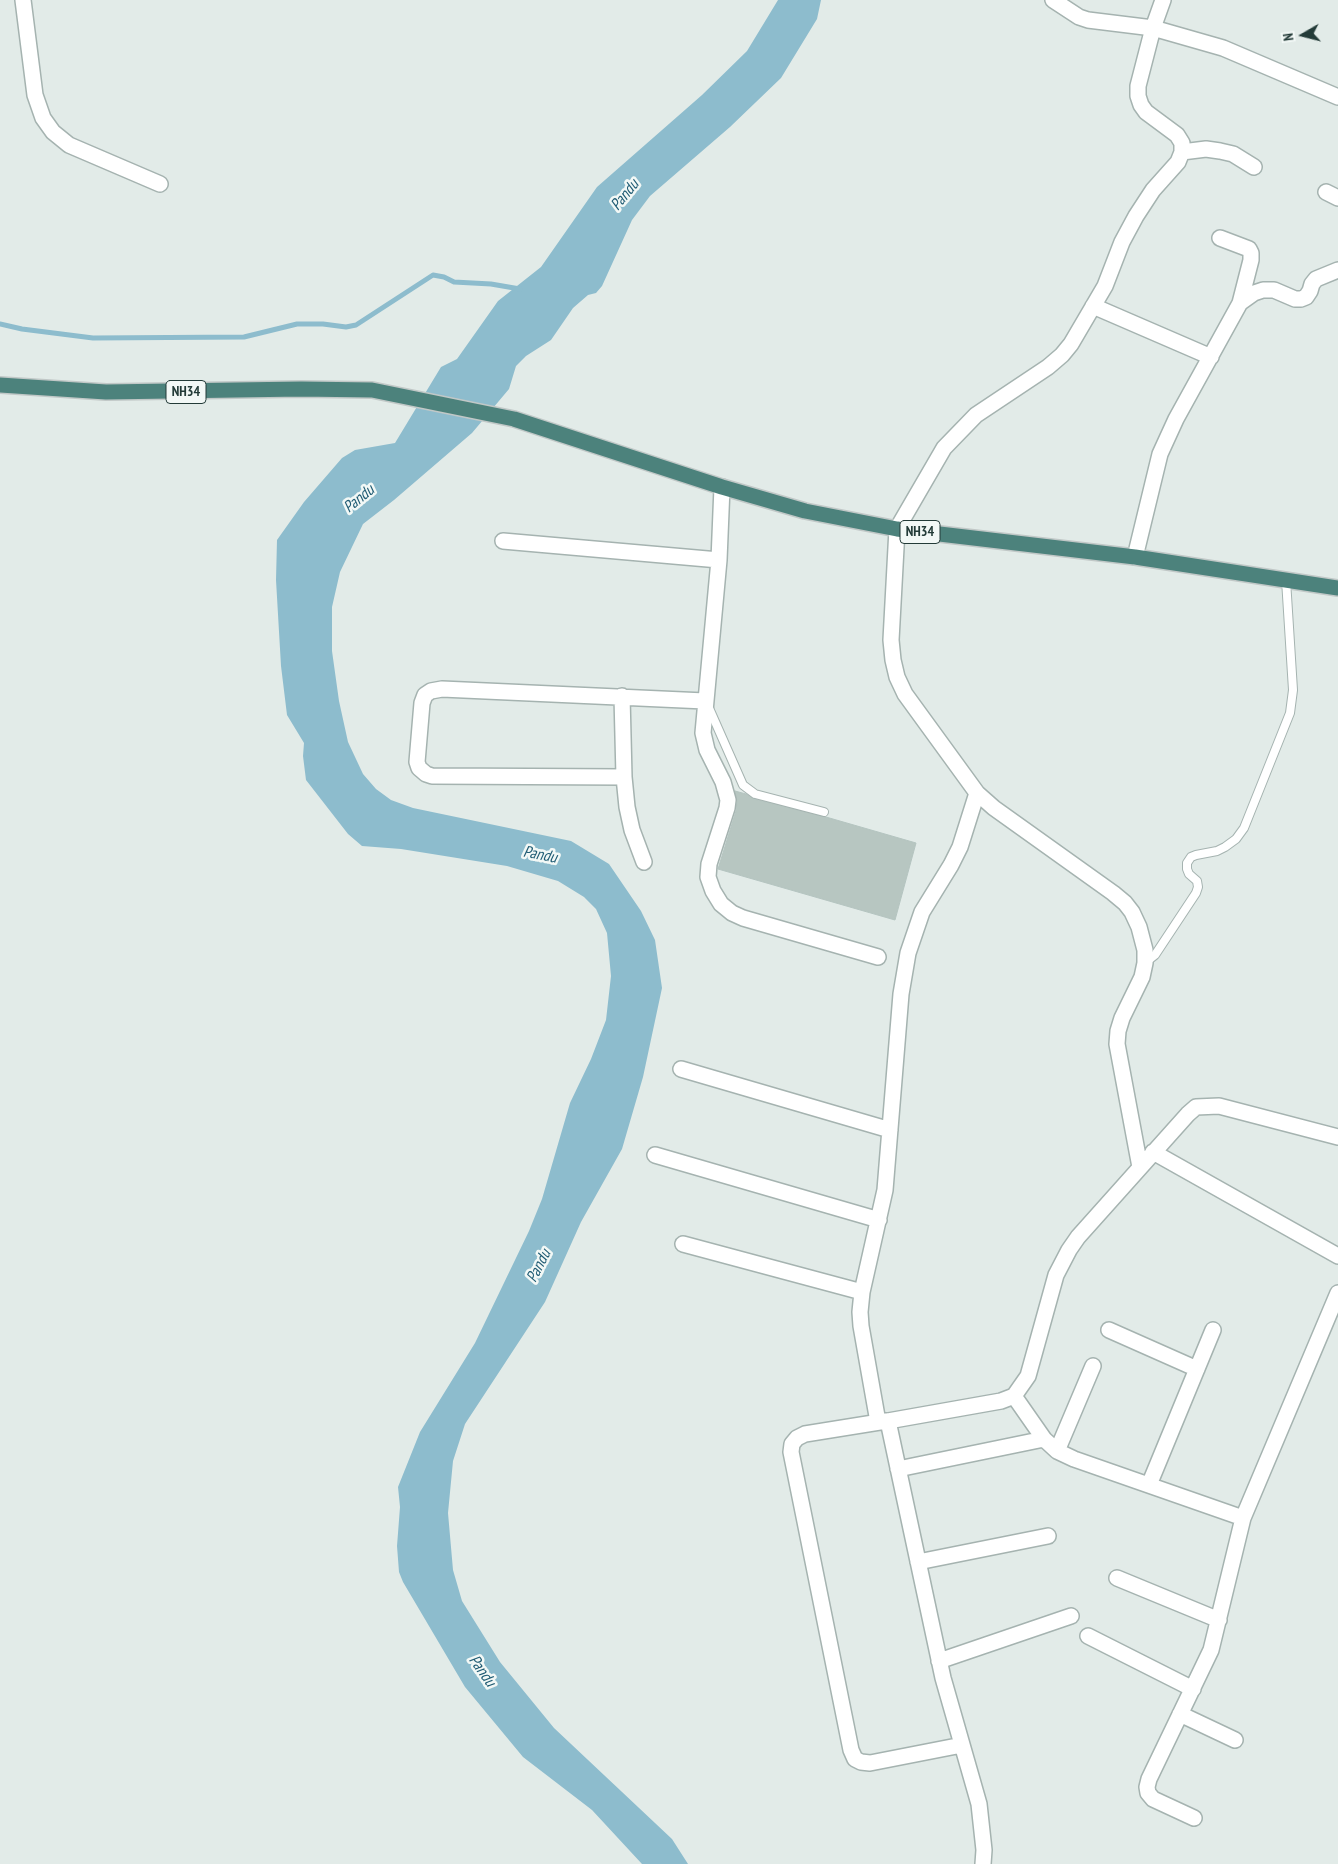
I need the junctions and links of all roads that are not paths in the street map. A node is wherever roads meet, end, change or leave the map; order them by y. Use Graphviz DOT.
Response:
graph roads {
  1 [pos="22,0"];
  2 [pos="1053,0"];
  3 [pos="1163,0"];
  4 [pos="1153,28"];
  5 [pos="1338,97"];
  6 [pos="1182,152"];
  7 [pos="1254,167"];
  8 [pos="160,184"];
  9 [pos="1220,238"];
  10 [pos="1338,270"];
  11 [pos="1240,303"];
  12 [pos="1094,306"];
  13 [pos="1211,357"];
  14 [pos="0,385"];
  15 [pos="722,487"];
  16 [pos="897,529"];
  17 [pos="503,541"];
  18 [pos="1135,557"];
  19 [pos="718,560"];
  20 [pos="1286,580"];
  21 [pos="1338,588"];
  22 [pos="622,696"];
  23 [pos="705,701"];
  24 [pos="624,777"];
  25 [pos="977,794"];
  26 [pos="824,812"];
  27 [pos="644,862"];
  28 [pos="878,957"];
  29 [pos="1146,963"];
  30 [pos="681,1069"];
  31 [pos="890,1130"];
  32 [pos="1338,1137"];
  33 [pos="1153,1152"];
  34 [pos="654,1155"];
  35 [pos="1140,1167"];
  36 [pos="879,1220"];
  37 [pos="684,1244"];
  38 [pos="1338,1256"];
  39 [pos="862,1292"];
  40 [pos="1338,1294"];
  41 [pos="1109,1330"];
  42 [pos="1213,1330"];
  43 [pos="1093,1366"];
  44 [pos="1197,1369"];
  45 [pos="1014,1396"];
  46 [pos="883,1421"];
  47 [pos="1044,1439"];
  48 [pos="1057,1451"];
  49 [pos="898,1469"];
  50 [pos="1149,1485"];
  51 [pos="1243,1518"];
  52 [pos="1048,1536"];
  53 [pos="918,1562"];
  54 [pos="1117,1578"];
  55 [pos="1071,1616"];
  56 [pos="1219,1620"];
  57 [pos="1088,1636"];
  58 [pos="939,1661"];
  59 [pos="1193,1689"];
  60 [pos="1180,1714"];
  61 [pos="1235,1740"];
  62 [pos="962,1745"];
  63 [pos="1194,1818"];
  64 [pos="984,1864"];
  1 -- 8 [label="street"];
  2 -- 4 [label="street"];
  3 -- 4 [label="street"];
  4 -- 5 [label="street"];
  4 -- 6 [label="street"];
  6 -- 7 [label="street"];
  6 -- 12 [label="street"];
  9 -- 11 [label="street"];
  10 -- 11 [label="street"];
  11 -- 13 [label="street"];
  12 -- 13 [label="street"];
  12 -- 16 [label="street"];
  13 -- 18 [label="street"];
  14 -- 15 [label="highway, NH34"];
  15 -- 16 [label="highway, NH34"];
  15 -- 19 [label="street"];
  16 -- 18 [label="highway, NH34"];
  16 -- 25 [label="street"];
  17 -- 19 [label="street"];
  18 -- 20 [label="highway, NH34"];
  19 -- 23 [label="street"];
  20 -- 21 [label="highway, NH34"];
  20 -- 29 [label="lane"];
  22 -- 23 [label="street"];
  22 -- 24 [label="street"];
  22 -- 24 [label="street"];
  23 -- 26 [label="lane"];
  23 -- 28 [label="street"];
  24 -- 27 [label="street"];
  25 -- 29 [label="street"];
  25 -- 31 [label="street"];
  29 -- 35 [label="street"];
  30 -- 31 [label="street"];
  31 -- 36 [label="street"];
  32 -- 33 [label="street"];
  33 -- 35 [label="street"];
  33 -- 38 [label="street"];
  34 -- 36 [label="street"];
  35 -- 45 [label="street"];
  36 -- 39 [label="street"];
  37 -- 39 [label="street"];
  39 -- 46 [label="street"];
  40 -- 51 [label="street"];
  41 -- 44 [label="street"];
  42 -- 44 [label="street"];
  43 -- 48 [label="street"];
  44 -- 50 [label="street"];
  45 -- 46 [label="street"];
  45 -- 47 [label="street"];
  46 -- 49 [label="street"];
  46 -- 62 [label="street"];
  47 -- 48 [label="street"];
  47 -- 49 [label="street"];
  48 -- 50 [label="street"];
  49 -- 53 [label="street"];
  50 -- 51 [label="street"];
  51 -- 56 [label="street"];
  52 -- 53 [label="street"];
  53 -- 58 [label="street"];
  54 -- 56 [label="street"];
  55 -- 58 [label="street"];
  56 -- 59 [label="street"];
  57 -- 59 [label="street"];
  58 -- 62 [label="street"];
  59 -- 60 [label="street"];
  60 -- 61 [label="street"];
  60 -- 63 [label="street"];
  62 -- 64 [label="street"];
}
